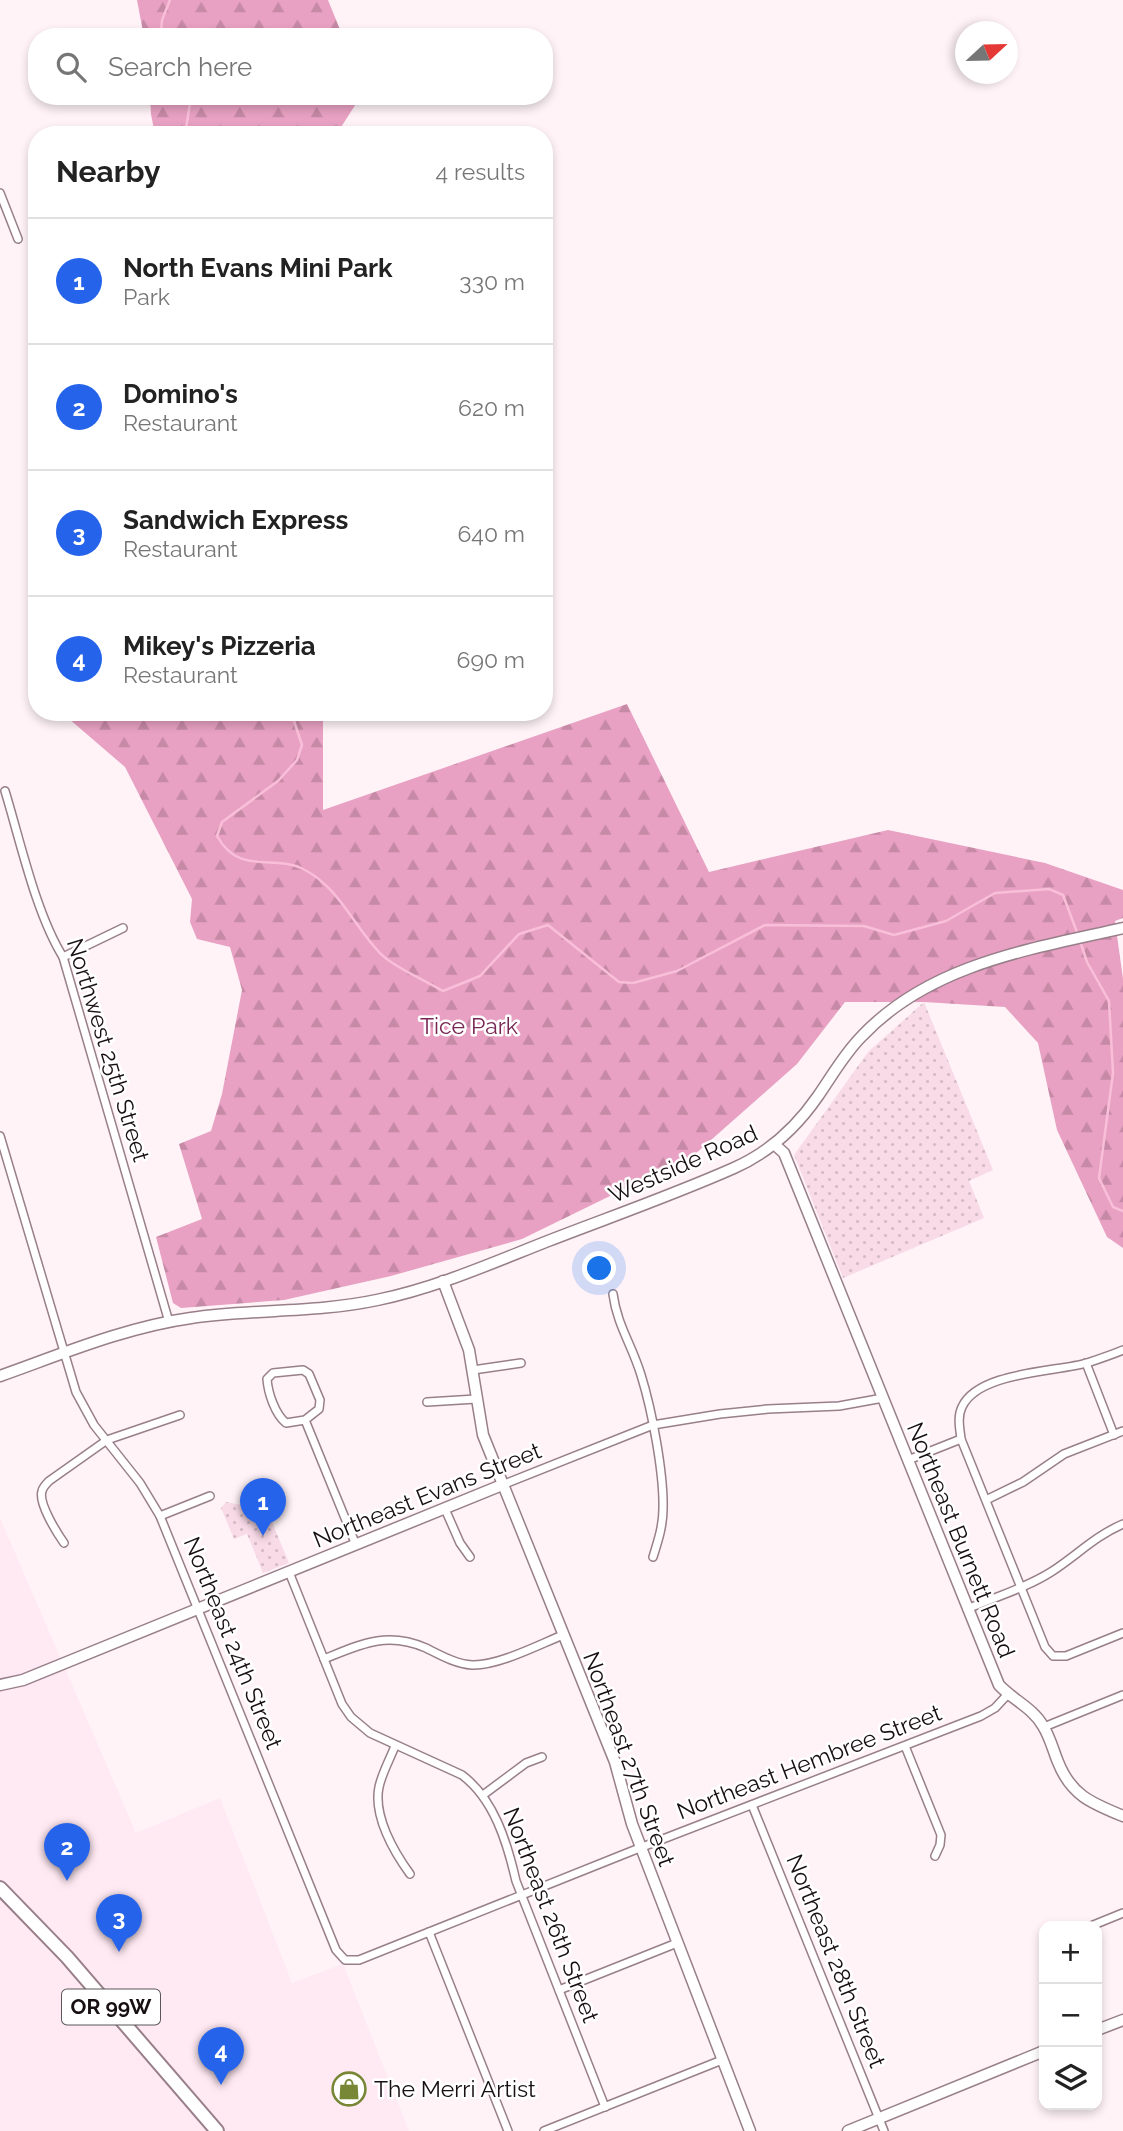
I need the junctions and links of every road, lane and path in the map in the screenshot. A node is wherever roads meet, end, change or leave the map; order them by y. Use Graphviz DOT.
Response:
graph roads {
  1 [pos="0,194"];
  2 [pos="18,239"];
  3 [pos="5,791"];
  4 [pos="123,928"];
  5 [pos="1123,928"];
  6 [pos="63,957"];
  7 [pos="0,1136"];
  8 [pos="775,1145"];
  9 [pos="443,1281"];
  10 [pos="613,1294"];
  11 [pos="169,1322"];
  12 [pos="1123,1350"];
  13 [pos="64,1354"];
  14 [pos="521,1363"];
  15 [pos="1086,1363"];
  16 [pos="473,1370"];
  17 [pos="0,1376"];
  18 [pos="883,1398"];
  19 [pos="476,1399"];
  20 [pos="427,1402"];
  21 [pos="180,1415"];
  22 [pos="305,1420"];
  23 [pos="653,1426"];
  24 [pos="1123,1431"];
  25 [pos="1114,1435"];
  26 [pos="961,1439"];
  27 [pos="107,1440"];
  28 [pos="908,1460"];
  29 [pos="502,1485"];
  30 [pos="210,1496"];
  31 [pos="986,1500"];
  32 [pos="445,1509"];
  33 [pos="160,1516"];
  34 [pos="1123,1524"];
  35 [pos="64,1543"];
  36 [pos="356,1545"];
  37 [pos="470,1557"];
  38 [pos="653,1557"];
  39 [pos="289,1572"];
  40 [pos="1020,1586"];
  41 [pos="199,1608"];
  42 [pos="967,1609"];
  43 [pos="1123,1633"];
  44 [pos="563,1635"];
  45 [pos="324,1659"];
  46 [pos="0,1685"];
  47 [pos="1008,1694"];
  48 [pos="1123,1695"];
  49 [pos="1044,1727"];
  50 [pos="395,1746"];
  51 [pos="905,1746"];
  52 [pos="542,1758"];
  53 [pos="483,1795"];
  54 [pos="752,1805"];
  55 [pos="1123,1816"];
  56 [pos="641,1848"];
  57 [pos="935,1856"];
  58 [pos="410,1874"];
  59 [pos="0,1888"];
  60 [pos="522,1895"];
  61 [pos="1123,1913"];
  62 [pos="1102,1922"];
  63 [pos="429,1932"];
  64 [pos="677,1943"];
  65 [pos="345,1959"];
  66 [pos="559,1990"];
  67 [pos="1122,2024"];
  68 [pos="1102,2029"];
  69 [pos="1039,2053"];
  70 [pos="722,2060"];
  71 [pos="605,2107"];
  72 [pos="879,2119"];
  73 [pos="217,2131"];
  74 [pos="508,2131"];
  75 [pos="544,2131"];
  76 [pos="750,2131"];
  77 [pos="848,2131"];
  78 [pos="884,2131"];
  1 -- 2 [label="street"];
  3 -- 6 [label="street, Northwest 25th Street"];
  4 -- 6 [label="street"];
  5 -- 8 [label="street, Westside Road"];
  6 -- 11 [label="street, Northwest 25th Street"];
  7 -- 13 [label="street, Northeast 24th Street"];
  8 -- 9 [label="street, Westside Road"];
  8 -- 18 [label="street, Northeast Burnett Road"];
  9 -- 11 [label="street, Westside Road"];
  9 -- 16 [label="street, Northeast 27th Street"];
  10 -- 23 [label="street"];
  11 -- 13 [label="street, Westside Road"];
  12 -- 15 [label="street"];
  13 -- 17 [label="street, Westside Road"];
  13 -- 27 [label="street, Northeast 24th Street"];
  14 -- 16 [label="street"];
  15 -- 25 [label="street"];
  15 -- 26 [label="street"];
  16 -- 19 [label="street, Northeast 27th Street"];
  18 -- 23 [label="street, Northeast Evans Street"];
  18 -- 28 [label="street, Northeast Burnett Road"];
  19 -- 20 [label="street"];
  19 -- 29 [label="street, Northeast 27th Street"];
  21 -- 27 [label="street"];
  22 -- 22 [label="street"];
  22 -- 36 [label="street"];
  23 -- 29 [label="street, Northeast Evans Street"];
  23 -- 38 [label="street"];
  24 -- 25 [label="street"];
  25 -- 31 [label="street"];
  26 -- 28 [label="street"];
  26 -- 31 [label="street"];
  27 -- 33 [label="street, Northeast 24th Street"];
  27 -- 35 [label="street"];
  28 -- 42 [label="street, Northeast Burnett Road"];
  29 -- 32 [label="street, Northeast Evans Street"];
  29 -- 44 [label="street, Northeast 27th Street"];
  30 -- 33 [label="street"];
  31 -- 40 [label="street"];
  32 -- 36 [label="street, Northeast Evans Street"];
  32 -- 37 [label="street"];
  33 -- 41 [label="street, Northeast 24th Street"];
  34 -- 40 [label="street"];
  36 -- 39 [label="street, Northeast Evans Street"];
  39 -- 41 [label="street, Northeast Evans Street"];
  39 -- 45 [label="street, Northeast 26th Street"];
  40 -- 42 [label="street"];
  40 -- 43 [label="street"];
  41 -- 46 [label="street, Northeast Evans Street"];
  41 -- 65 [label="street, Northeast 24th Street"];
  42 -- 47 [label="street, Northeast Burnett Road"];
  44 -- 45 [label="street"];
  44 -- 56 [label="street, Northeast 27th Street"];
  45 -- 50 [label="street, Northeast 26th Street"];
  47 -- 49 [label="street"];
  47 -- 51 [label="street, Northeast Hembree Street"];
  48 -- 49 [label="street"];
  49 -- 55 [label="street"];
  50 -- 53 [label="street, Northeast 26th Street"];
  50 -- 58 [label="street"];
  51 -- 54 [label="street, Northeast Hembree Street"];
  51 -- 57 [label="street"];
  52 -- 53 [label="street"];
  53 -- 60 [label="street, Northeast 26th Street"];
  54 -- 56 [label="street, Northeast Hembree Street"];
  54 -- 72 [label="street, Northeast 28th Street"];
  56 -- 60 [label="street, Northeast Hembree Street"];
  56 -- 64 [label="street, Northeast 27th Street"];
  59 -- 73 [label="highway, OR 99W"];
  60 -- 63 [label="street, Northeast Hembree Street"];
  60 -- 66 [label="street, Northeast 26th Street"];
  61 -- 62 [label="street"];
  63 -- 65 [label="street, Northeast Hembree Street"];
  63 -- 74 [label="street"];
  64 -- 66 [label="street"];
  64 -- 70 [label="street, Northeast 27th Street"];
  66 -- 71 [label="street, Northeast 26th Street"];
  67 -- 68 [label="street"];
  69 -- 72 [label="street"];
  70 -- 71 [label="street"];
  70 -- 76 [label="street, Northeast 27th Street"];
  71 -- 75 [label="street"];
  72 -- 77 [label="street"];
  72 -- 78 [label="street, Northeast 28th Street"];
}
